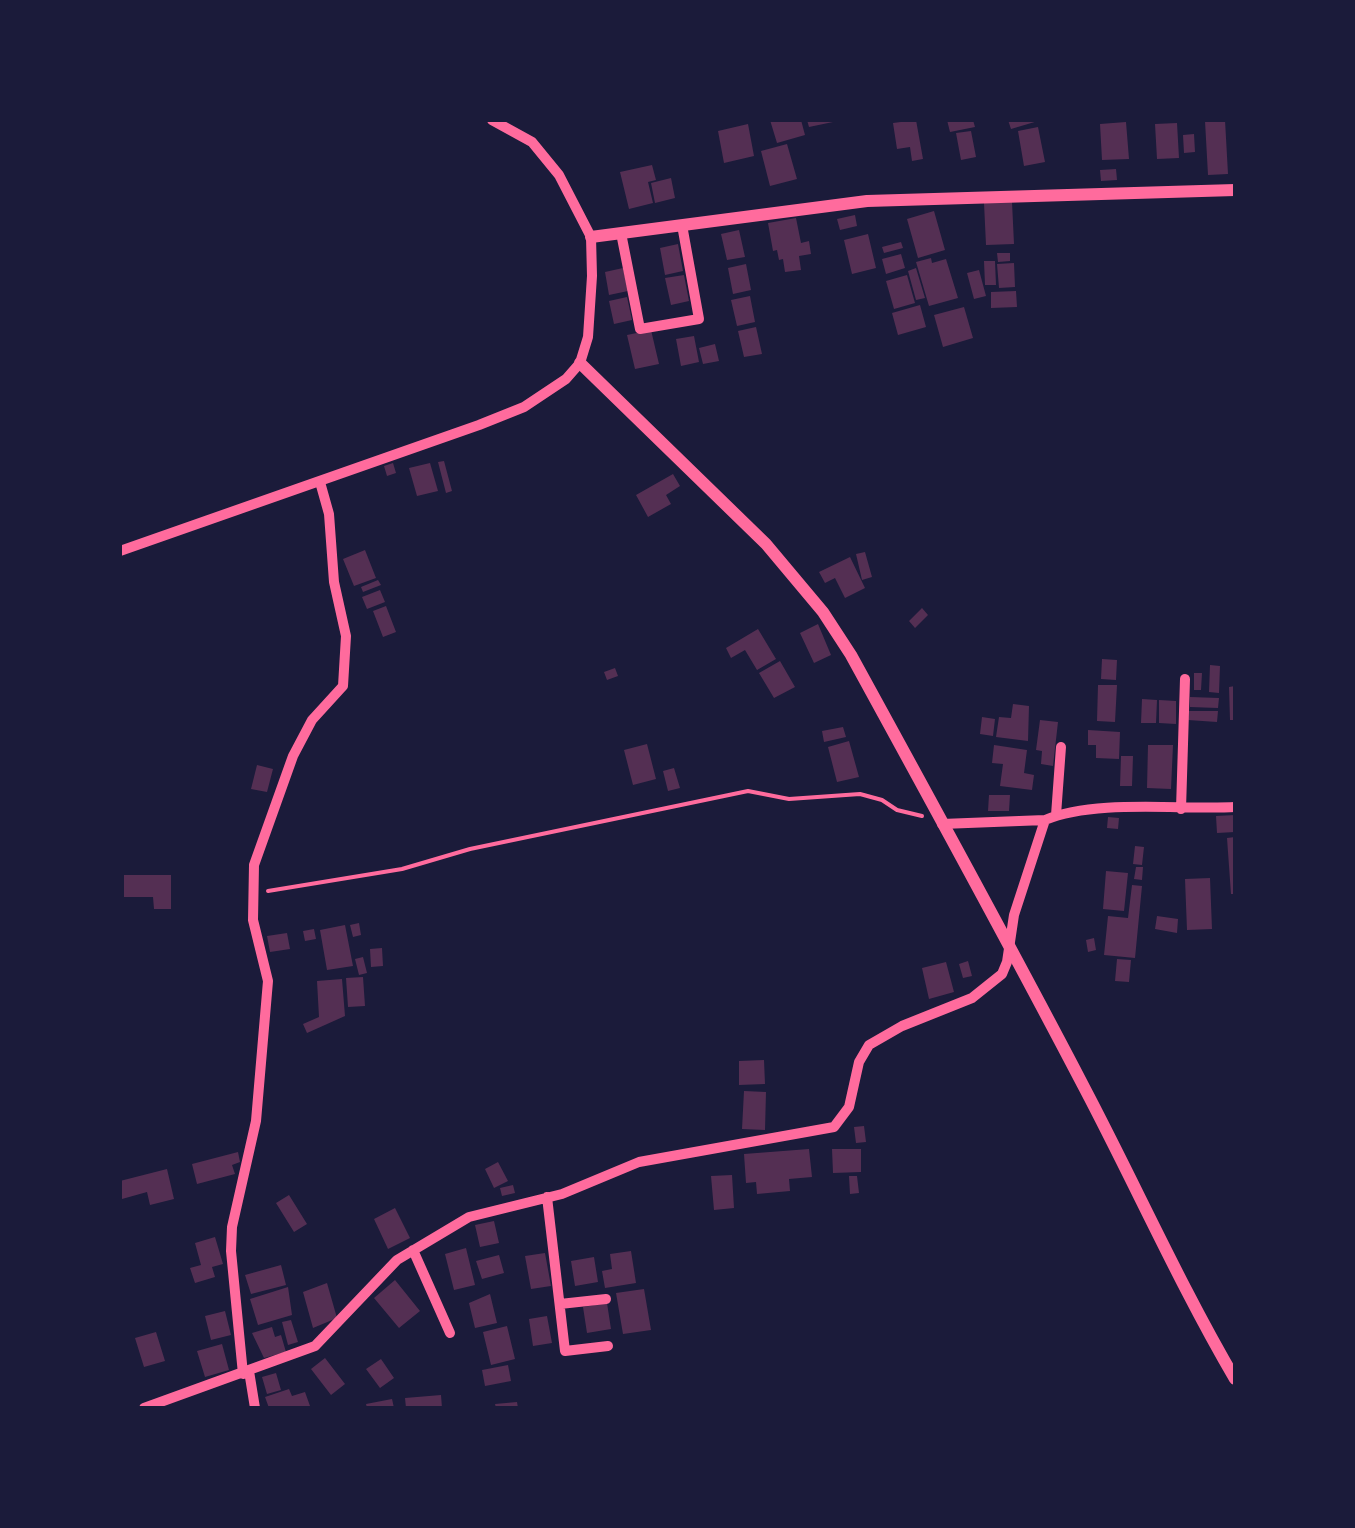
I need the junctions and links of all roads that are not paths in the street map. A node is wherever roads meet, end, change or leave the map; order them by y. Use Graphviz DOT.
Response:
graph roads {
  1 [pos="492,120"];
  2 [pos="1235,190"];
  3 [pos="682,225"];
  4 [pos="621,233"];
  5 [pos="591,237"];
  6 [pos="580,363"];
  7 [pos="320,482"];
  8 [pos="120,551"];
  9 [pos="1185,679"];
  10 [pos="1061,748"];
  11 [pos="1235,807"];
  12 [pos="1180,809"];
  13 [pos="1050,817"];
  14 [pos="939,818"];
  15 [pos="1009,943"];
  16 [pos="547,1198"];
  17 [pos="413,1250"];
  18 [pos="606,1298"];
  19 [pos="560,1304"];
  20 [pos="450,1334"];
  21 [pos="608,1346"];
  22 [pos="246,1372"];
  23 [pos="1235,1379"];
  24 [pos="144,1408"];
  25 [pos="255,1408"];
  1 -- 5 [label="street"];
  2 -- 3 [label="street"];
  3 -- 4 [label="street"];
  3 -- 4 [label="street"];
  4 -- 5 [label="street"];
  5 -- 6 [label="street"];
  6 -- 7 [label="street"];
  6 -- 14 [label="street"];
  7 -- 8 [label="street"];
  7 -- 22 [label="street"];
  9 -- 12 [label="street"];
  10 -- 13 [label="street"];
  11 -- 12 [label="street"];
  12 -- 13 [label="street"];
  13 -- 14 [label="street"];
  13 -- 15 [label="street"];
  14 -- 15 [label="street"];
  15 -- 16 [label="street"];
  15 -- 23 [label="street"];
  16 -- 17 [label="street"];
  16 -- 19 [label="street"];
  17 -- 20 [label="street"];
  17 -- 22 [label="street"];
  18 -- 19 [label="street"];
  19 -- 21 [label="street"];
  22 -- 24 [label="street"];
  22 -- 25 [label="street"];
}
